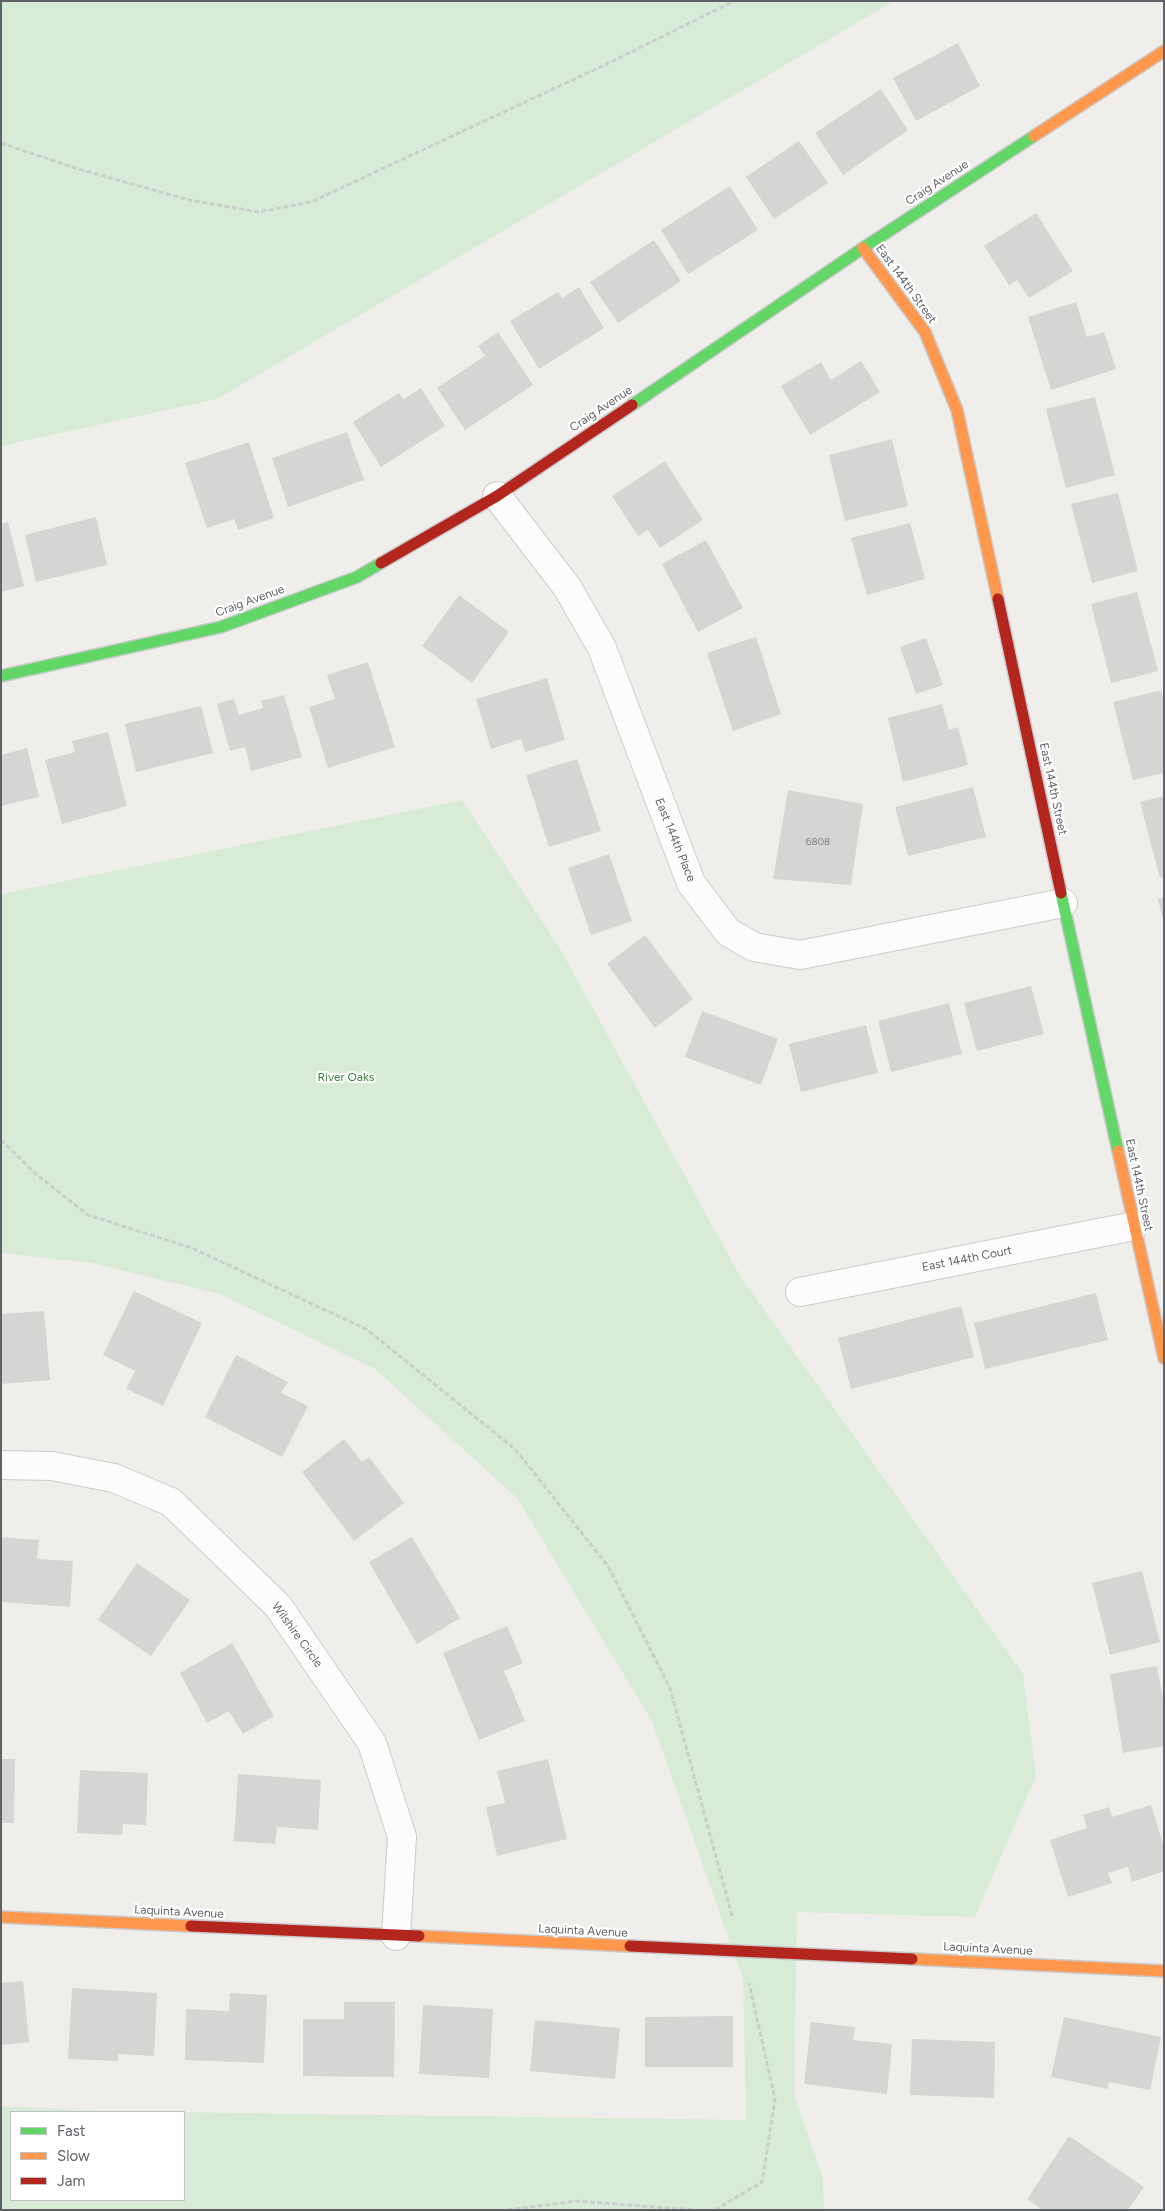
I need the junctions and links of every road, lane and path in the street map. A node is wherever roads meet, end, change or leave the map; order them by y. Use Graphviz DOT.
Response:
graph roads {
  1 [pos="734,1"];
  2 [pos="1164,51"];
  3 [pos="1,143"];
  4 [pos="863,248"];
  5 [pos="497,496"];
  6 [pos="1,676"];
  7 [pos="1063,902"];
  8 [pos="1,1140"];
  9 [pos="1134,1226"];
  10 [pos="800,1292"];
  11 [pos="1164,1358"];
  12 [pos="1,1465"];
  13 [pos="1,1917"];
  14 [pos="396,1936"];
  15 [pos="742,1952"];
  16 [pos="1164,1971"];
  17 [pos="508,2210"];
  18 [pos="695,2210"];
  19 [pos="715,2210"];
  1 -- 3 [label="path"];
  2 -- 4 [label="street, Craig Avenue"];
  4 -- 5 [label="street, Craig Avenue"];
  4 -- 7 [label="street, East 144th Street"];
  5 -- 6 [label="street, Craig Avenue"];
  5 -- 7 [label="street, East 144th Place"];
  7 -- 9 [label="street, East 144th Street"];
  8 -- 15 [label="path"];
  9 -- 10 [label="street, East 144th Court"];
  9 -- 11 [label="street, East 144th Street"];
  12 -- 14 [label="street, Wilshire Circle"];
  13 -- 14 [label="street, Laquinta Avenue"];
  14 -- 15 [label="street, Laquinta Avenue"];
  15 -- 16 [label="street, Laquinta Avenue"];
  15 -- 19 [label="path"];
  17 -- 18 [label="path"];
}
